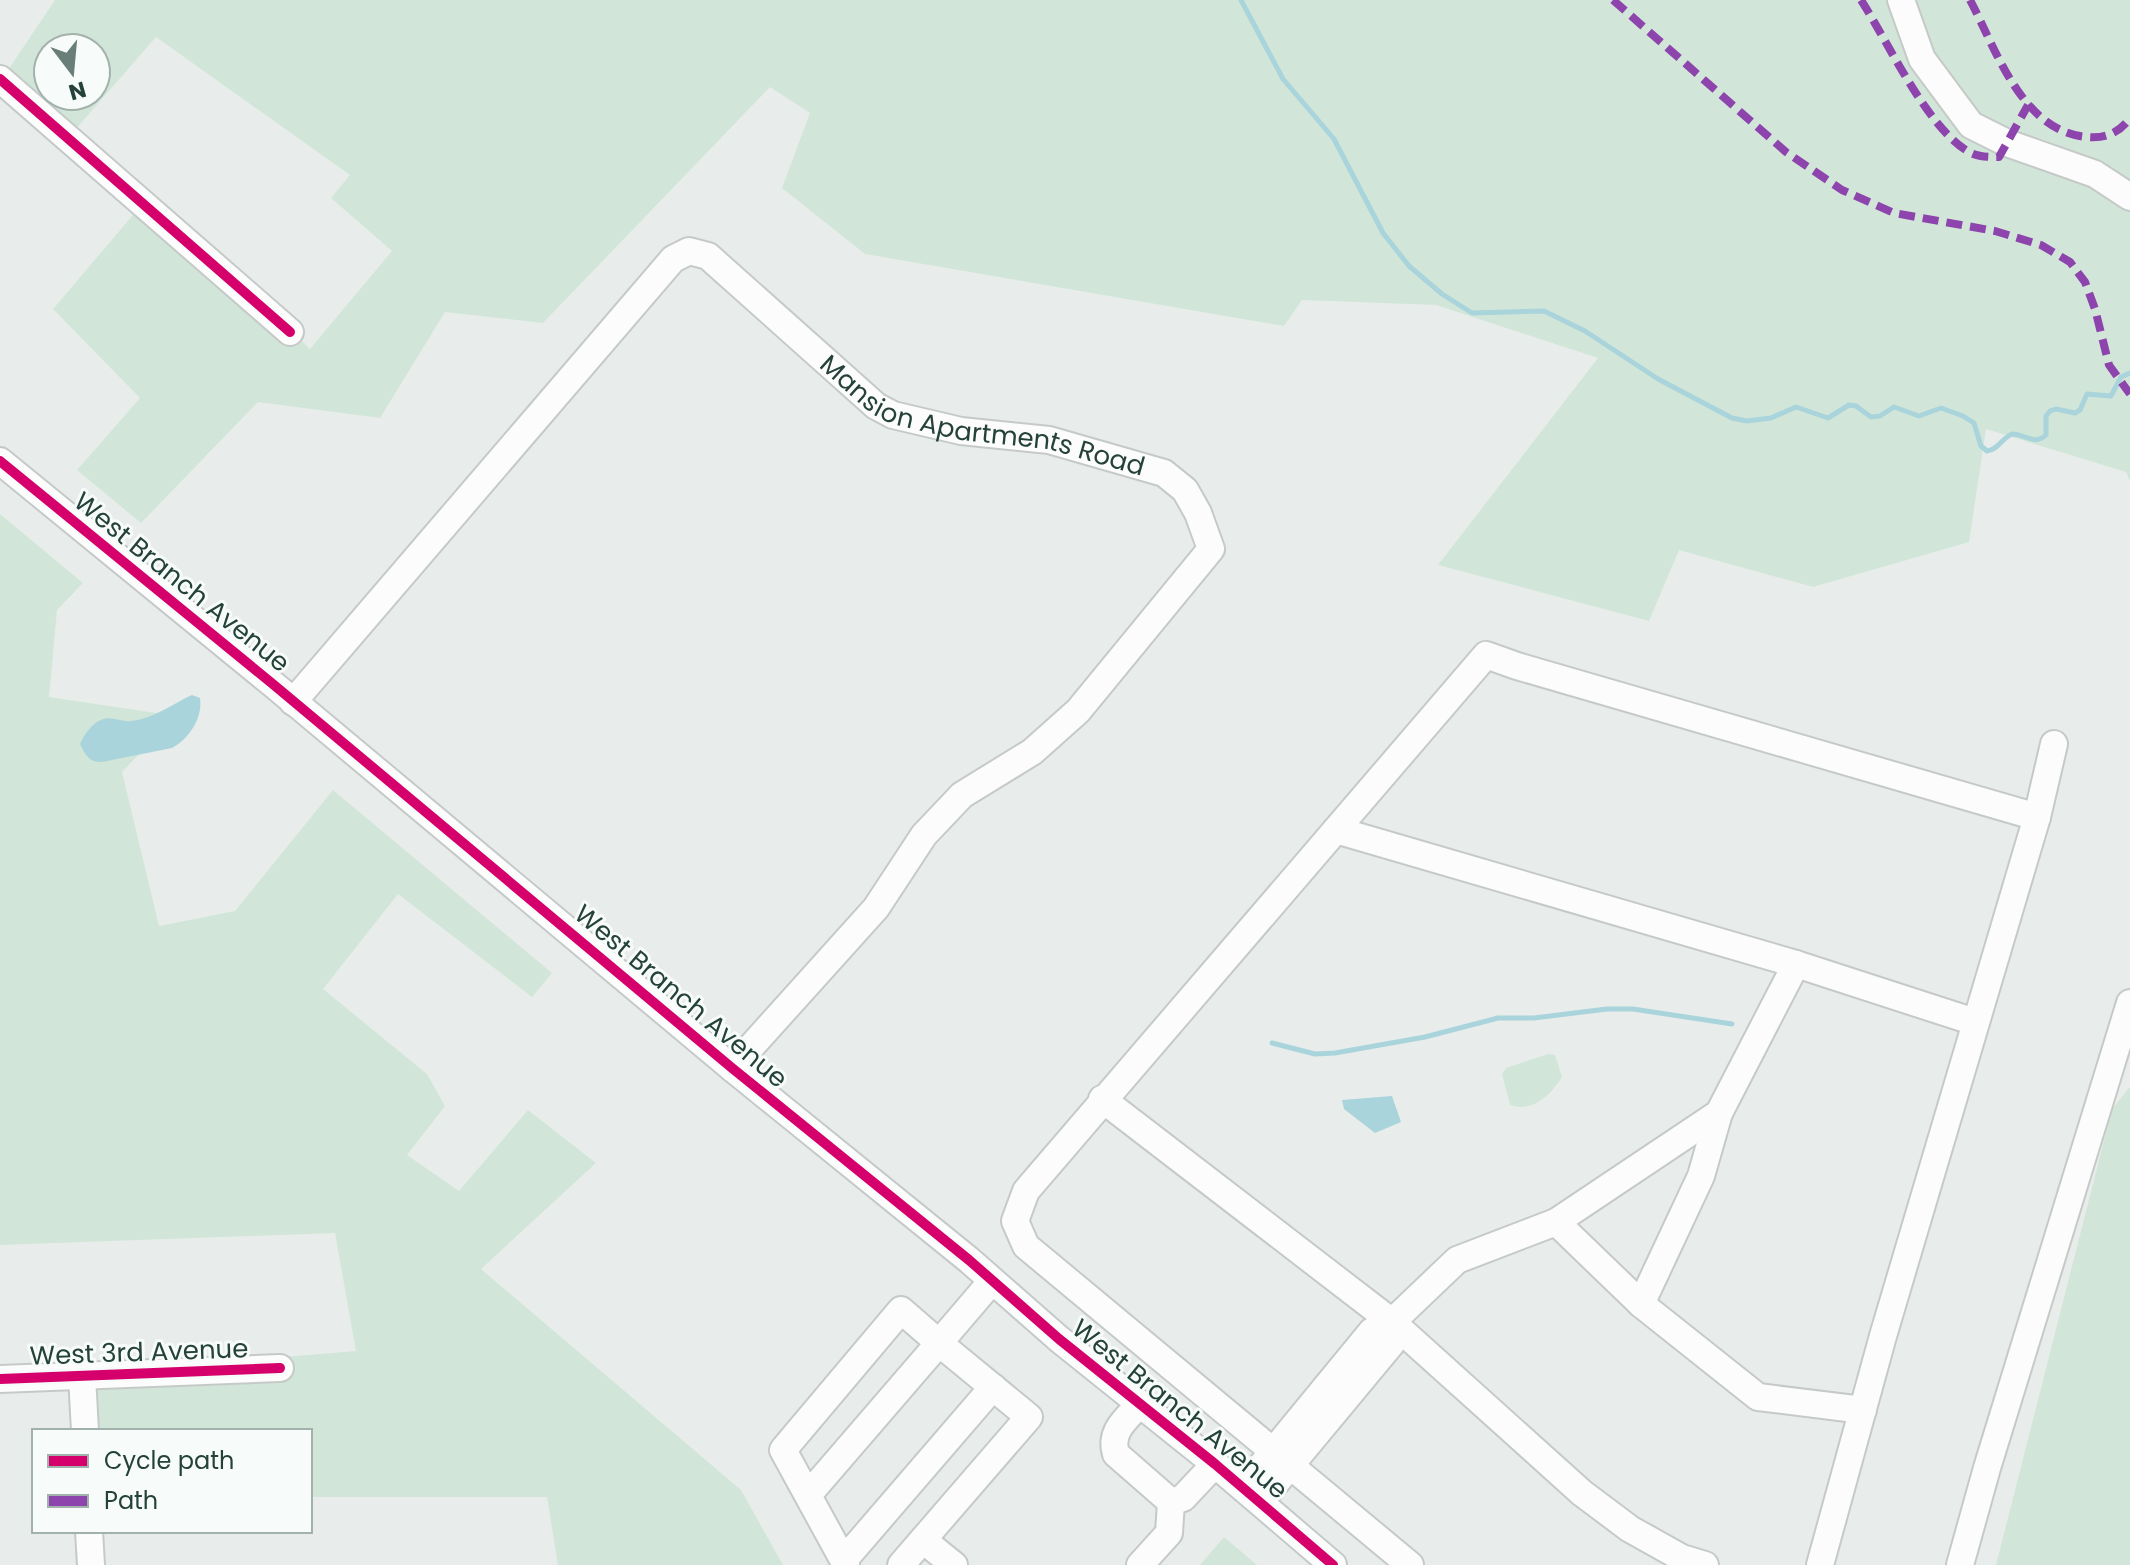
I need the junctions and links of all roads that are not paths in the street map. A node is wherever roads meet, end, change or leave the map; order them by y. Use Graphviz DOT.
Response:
graph roads {
  1 [pos="1901,0"];
  2 [pos="0,79"];
  3 [pos="2130,197"];
  4 [pos="290,332"];
  5 [pos="0,461"];
  6 [pos="293,702"];
  7 [pos="2054,744"];
  8 [pos="2037,817"];
  9 [pos="1336,830"];
  10 [pos="1796,964"];
  11 [pos="2130,1003"];
  12 [pos="1975,1022"];
  13 [pos="732,1068"];
  14 [pos="1102,1099"];
  15 [pos="1719,1113"];
  16 [pos="1556,1222"];
  17 [pos="992,1281"];
  18 [pos="1641,1304"];
  19 [pos="1392,1322"];
  20 [pos="939,1343"];
  21 [pos="280,1368"];
  22 [pos="82,1376"];
  23 [pos="0,1379"];
  24 [pos="993,1387"];
  25 [pos="1139,1405"];
  26 [pos="1863,1410"];
  27 [pos="85,1429"];
  28 [pos="1283,1458"];
  29 [pos="1215,1464"];
  30 [pos="808,1495"];
  31 [pos="1252,1495"];
  32 [pos="1171,1502"];
  33 [pos="89,1533"];
  34 [pos="923,1540"];
  35 [pos="845,1562"];
  36 [pos="91,1565"];
  37 [pos="901,1565"];
  38 [pos="954,1565"];
  39 [pos="1140,1565"];
  40 [pos="1333,1565"];
  41 [pos="1410,1565"];
  42 [pos="1705,1565"];
  43 [pos="1820,1565"];
  44 [pos="1960,1565"];
  1 -- 3 [label="street"];
  2 -- 4 [label="street"];
  5 -- 6 [label="street, West Branch Avenue"];
  6 -- 13 [label="street, West Branch Avenue"];
  6 -- 13 [label="street, Mansion Apartments Road"];
  7 -- 8 [label="street"];
  8 -- 9 [label="street"];
  8 -- 12 [label="street"];
  9 -- 10 [label="street"];
  9 -- 14 [label="street"];
  10 -- 12 [label="street"];
  10 -- 15 [label="street"];
  11 -- 44 [label="street"];
  12 -- 26 [label="street"];
  13 -- 17 [label="street, West Branch Avenue"];
  14 -- 19 [label="street"];
  14 -- 28 [label="street"];
  15 -- 16 [label="street"];
  15 -- 18 [label="street"];
  16 -- 18 [label="street"];
  16 -- 19 [label="street"];
  17 -- 20 [label="street"];
  17 -- 25 [label="street, West Branch Avenue"];
  18 -- 26 [label="street"];
  19 -- 28 [label="street"];
  19 -- 42 [label="street"];
  20 -- 24 [label="street"];
  20 -- 30 [label="street"];
  20 -- 30 [label="street"];
  21 -- 22 [label="street, West 3rd Avenue"];
  22 -- 23 [label="street, West 3rd Avenue"];
  22 -- 27 [label="street"];
  24 -- 34 [label="street"];
  24 -- 35 [label="street"];
  25 -- 29 [label="street, West Branch Avenue"];
  25 -- 32 [label="street"];
  26 -- 43 [label="street"];
  28 -- 31 [label="street"];
  28 -- 41 [label="street"];
  29 -- 31 [label="street, West Branch Avenue"];
  29 -- 32 [label="street"];
  30 -- 35 [label="street"];
  31 -- 40 [label="street, West Branch Avenue"];
  32 -- 39 [label="street"];
  33 -- 36 [label="street"];
  34 -- 37 [label="street"];
  34 -- 38 [label="street"];
}
